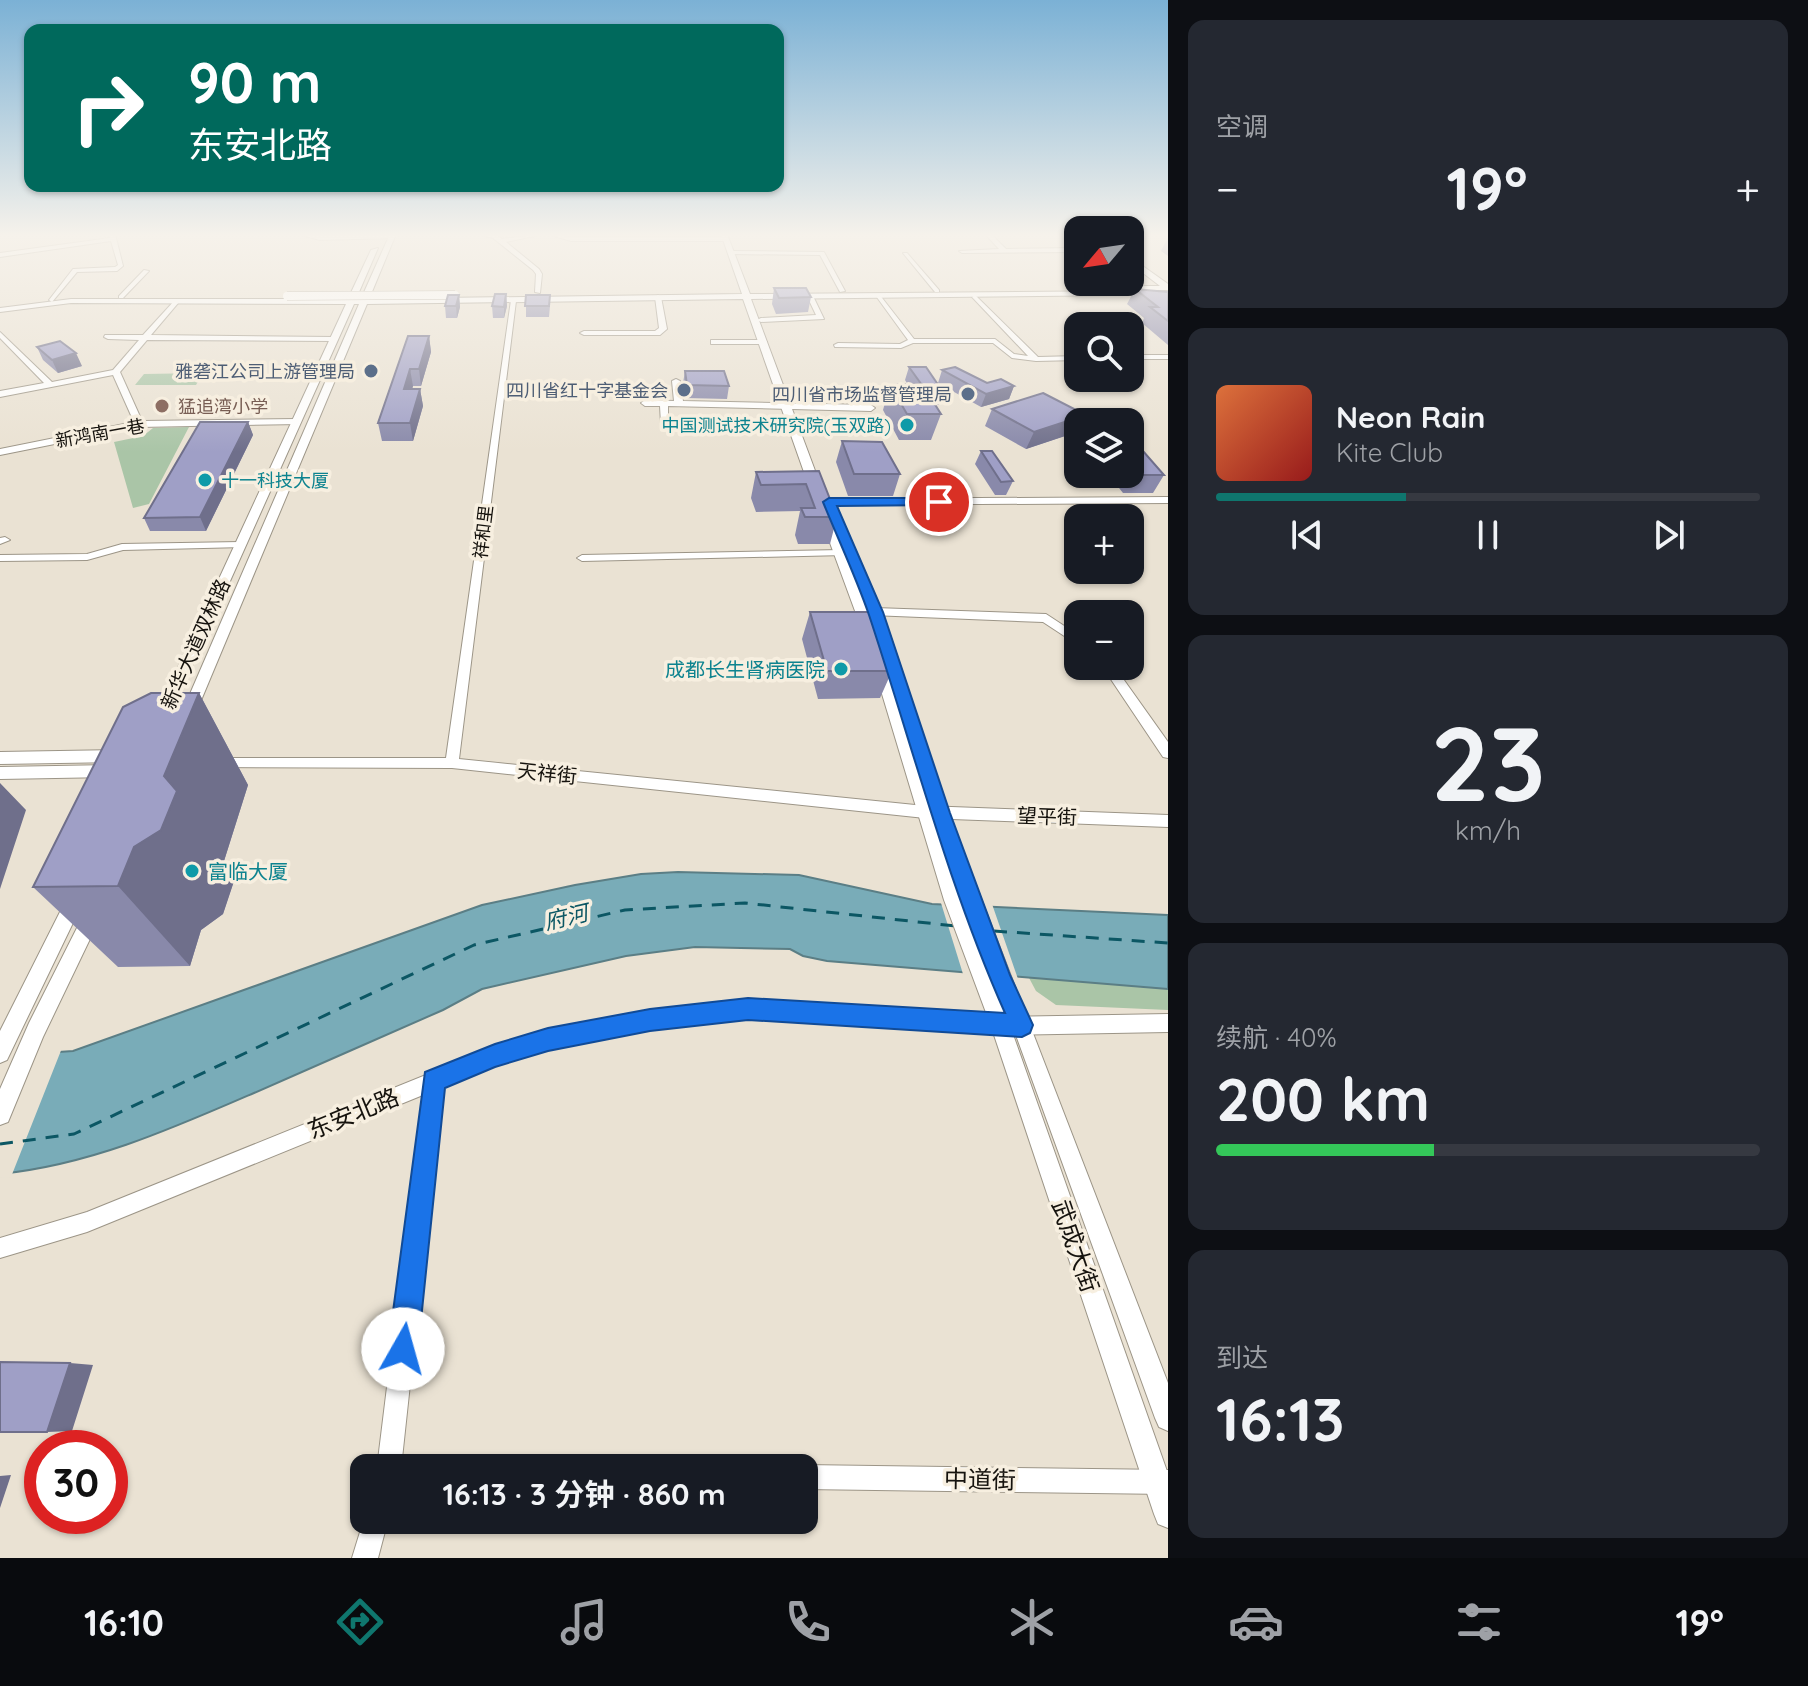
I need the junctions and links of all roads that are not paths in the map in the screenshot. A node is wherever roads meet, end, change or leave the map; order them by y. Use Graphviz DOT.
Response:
graph roads {
  1 [pos="171,307"];
  2 [pos="354,307"];
  3 [pos="355,307"];
  4 [pos="512,307"];
  5 [pos="660,307"];
  6 [pos="753,307"];
  7 [pos="755,307"];
  8 [pos="816,307"];
  9 [pos="887,307"];
  10 [pos="982,307"];
  11 [pos="761,320"];
  12 [pos="584,333"];
  13 [pos="0,334"];
  14 [pos="147,336"];
  15 [pos="108,337"];
  16 [pos="334,339"];
  17 [pos="912,341"];
  18 [pos="714,342"];
  19 [pos="763,342"];
  20 [pos="838,345"];
  21 [pos="1144,357"];
  22 [pos="1168,357"];
  23 [pos="1064,358"];
  24 [pos="1036,359"];
  25 [pos="116,372"];
  26 [pos="676,381"];
  27 [pos="51,385"];
  28 [pos="0,394"];
  29 [pos="645,403"];
  30 [pos="664,404"];
  31 [pos="679,404"];
  32 [pos="790,407"];
  33 [pos="871,408"];
  34 [pos="297,422"];
  35 [pos="664,422"];
  36 [pos="139,424"];
  37 [pos="0,452"];
  38 [pos="1168,500"];
  39 [pos="825,502"];
  40 [pos="240,545"];
  41 [pos="841,553"];
  42 [pos="0,558"];
  43 [pos="582,558"];
  44 [pos="875,612"];
  45 [pos="1064,631"];
  46 [pos="1118,680"];
  47 [pos="186,719"];
  48 [pos="157,728"];
  49 [pos="1168,753"];
  50 [pos="0,758"];
  51 [pos="197,763"];
  52 [pos="452,763"];
  53 [pos="0,773"];
  54 [pos="933,812"];
  55 [pos="1168,821"];
  56 [pos="84,881"];
  57 [pos="963,899"];
  58 [pos="98,903"];
  59 [pos="1168,1023"];
  60 [pos="1012,1026"];
  61 [pos="0,1052"];
  62 [pos="434,1080"];
  63 [pos="0,1114"];
  64 [pos="0,1248"];
  65 [pos="1168,1418"];
  66 [pos="391,1454"];
  67 [pos="818,1477"];
  68 [pos="1162,1482"];
  69 [pos="1168,1514"];
  70 [pos="372,1534"];
  71 [pos="365,1558"];
  1 -- 14 [label="street"];
  2 -- 16 [label="main road, 新华大道双林路"];
  3 -- 47 [label="main road, 新华大道双林路"];
  4 -- 52 [label="street, 祥和里"];
  5 -- 12 [label="street"];
  6 -- 19 [label="main road"];
  7 -- 11 [label="main road"];
  8 -- 11 [label="street"];
  9 -- 17 [label="street"];
  10 -- 24 [label="street"];
  11 -- 32 [label="main road"];
  13 -- 27 [label="street"];
  14 -- 15 [label="street"];
  14 -- 16 [label="street"];
  14 -- 25 [label="street"];
  16 -- 34 [label="main road, 新华大道双林路"];
  17 -- 20 [label="street"];
  17 -- 24 [label="street"];
  18 -- 19 [label="street"];
  19 -- 32 [label="main road"];
  21 -- 22 [label="street"];
  23 -- 24 [label="street"];
  25 -- 27 [label="street"];
  25 -- 36 [label="street"];
  26 -- 31 [label="street"];
  27 -- 28 [label="street"];
  29 -- 30 [label="street"];
  30 -- 31 [label="street"];
  30 -- 35 [label="street"];
  31 -- 32 [label="street"];
  32 -- 33 [label="street"];
  32 -- 39 [label="main road"];
  34 -- 36 [label="street, 新鸿南一巷"];
  34 -- 40 [label="main road, 新华大道双林路"];
  36 -- 37 [label="street, 新鸿南一巷"];
  38 -- 39 [label="street"];
  39 -- 41 [label="main road"];
  39 -- 44 [label="main road"];
  40 -- 42 [label="street"];
  40 -- 48 [label="main road, 新华大道双林路"];
  41 -- 43 [label="street"];
  41 -- 54 [label="main road"];
  44 -- 45 [label="street"];
  44 -- 54 [label="main road"];
  46 -- 49 [label="street"];
  50 -- 53 [label="main road"];
  51 -- 52 [label="street, 天祥街"];
  52 -- 54 [label="street, 天祥街"];
  54 -- 55 [label="street, 望平街"];
  54 -- 57 [label="main road"];
  54 -- 57 [label="main road"];
  56 -- 61 [label="main road"];
  57 -- 60 [label="main road, 武成大街"];
  58 -- 63 [label="main road"];
  59 -- 60 [label="street, 东安北路"];
  60 -- 62 [label="street, 东安北路"];
  60 -- 65 [label="main road, 武成大街"];
  60 -- 68 [label="main road, 武成大街"];
  62 -- 64 [label="street, 东安北路"];
  62 -- 66 [label="street"];
  67 -- 68 [label="street, 中道街"];
  68 -- 69 [label="main road, 武成大街"];
  70 -- 71 [label="street"];
}
